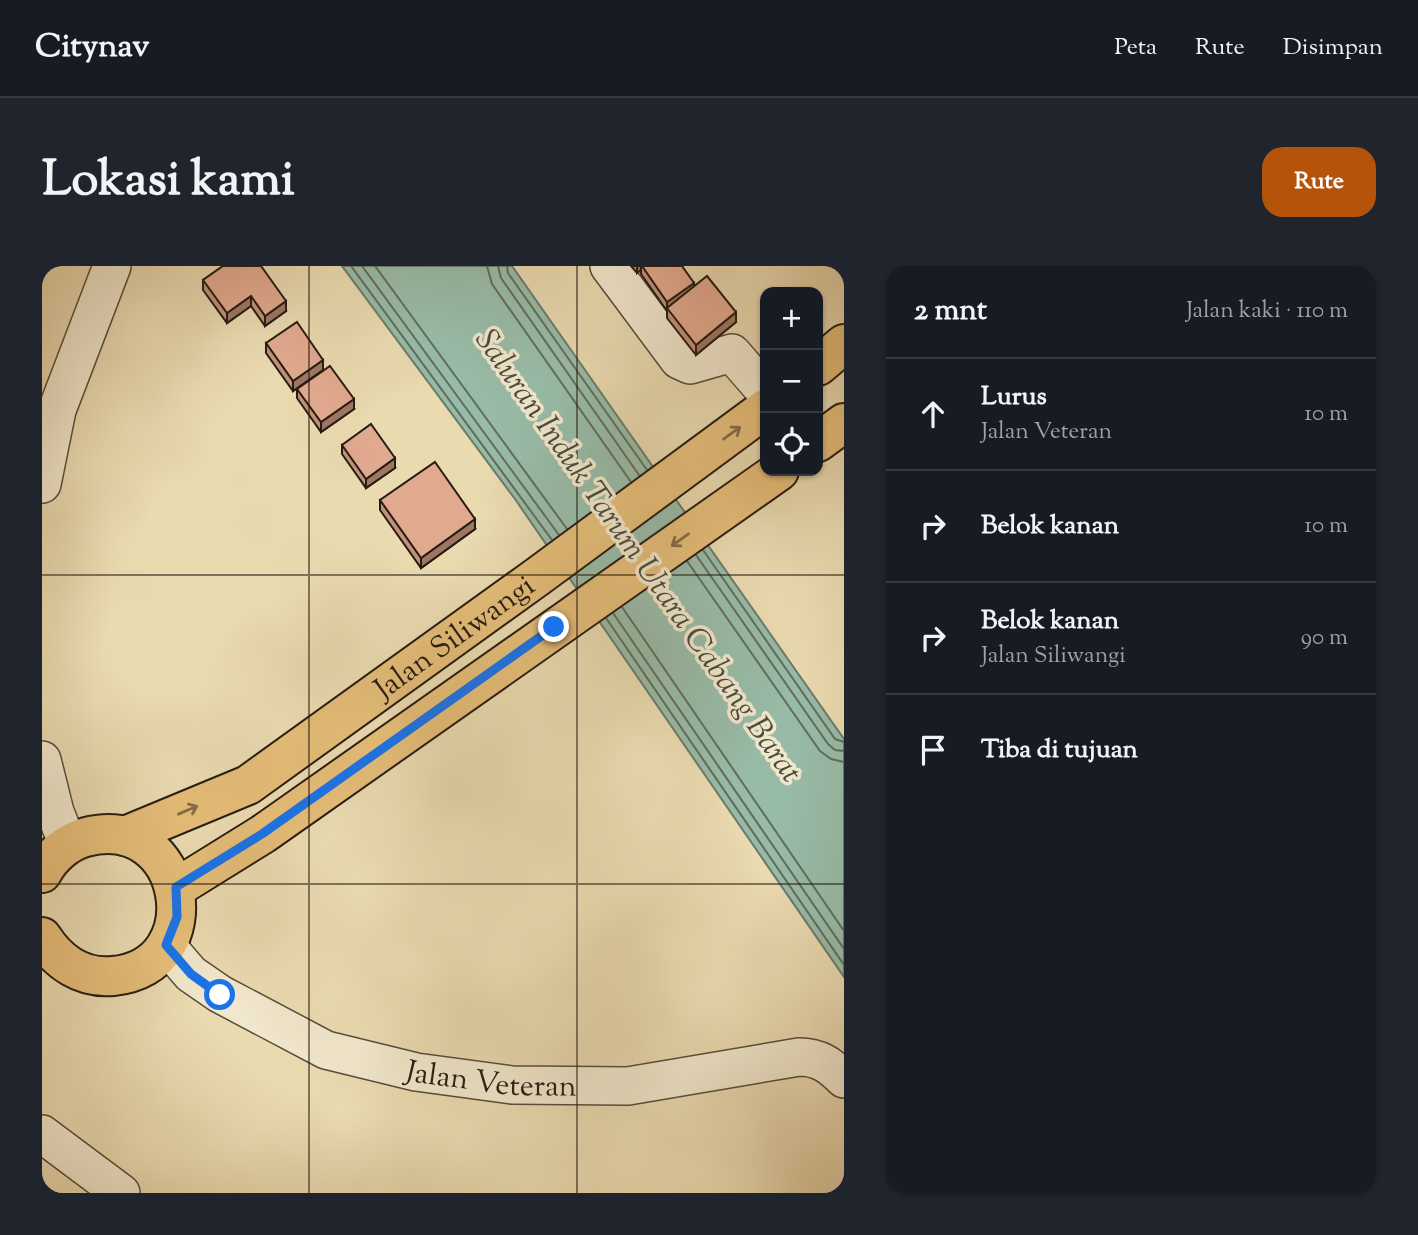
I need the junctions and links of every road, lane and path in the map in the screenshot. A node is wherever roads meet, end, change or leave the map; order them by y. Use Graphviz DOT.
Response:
graph roads {
  1 [pos="112,266"];
  2 [pos="609,266"];
  3 [pos="844,344"];
  4 [pos="823,362"];
  5 [pos="760,385"];
  6 [pos="760,413"];
  7 [pos="844,424"];
  8 [pos="823,439"];
  9 [pos="772,476"];
  10 [pos="42,484"];
  11 [pos="42,760"];
  12 [pos="125,836"];
  13 [pos="68,845"];
  14 [pos="42,873"];
  15 [pos="176,887"];
  16 [pos="166,945"];
  17 [pos="48,956"];
  18 [pos="844,1079"];
  19 [pos="42,1134"];
  20 [pos="121,1193"];
  1 -- 10 [label="street"];
  2 -- 5 [label="street"];
  3 -- 4 [label="main road"];
  12 -- 6 [label="main road, Jalan Siliwangi, one-way"];
  7 -- 8 [label="main road"];
  9 -- 15 [label="main road, Jalan Siliwangi, one-way"];
  11 -- 13 [label="street"];
  12 -- 13 [label="main road"];
  12 -- 15 [label="main road"];
  13 -- 14 [label="main road"];
  15 -- 16 [label="main road"];
  16 -- 17 [label="main road"];
  16 -- 18 [label="street, Jalan Veteran"];
  19 -- 20 [label="street"];
}
